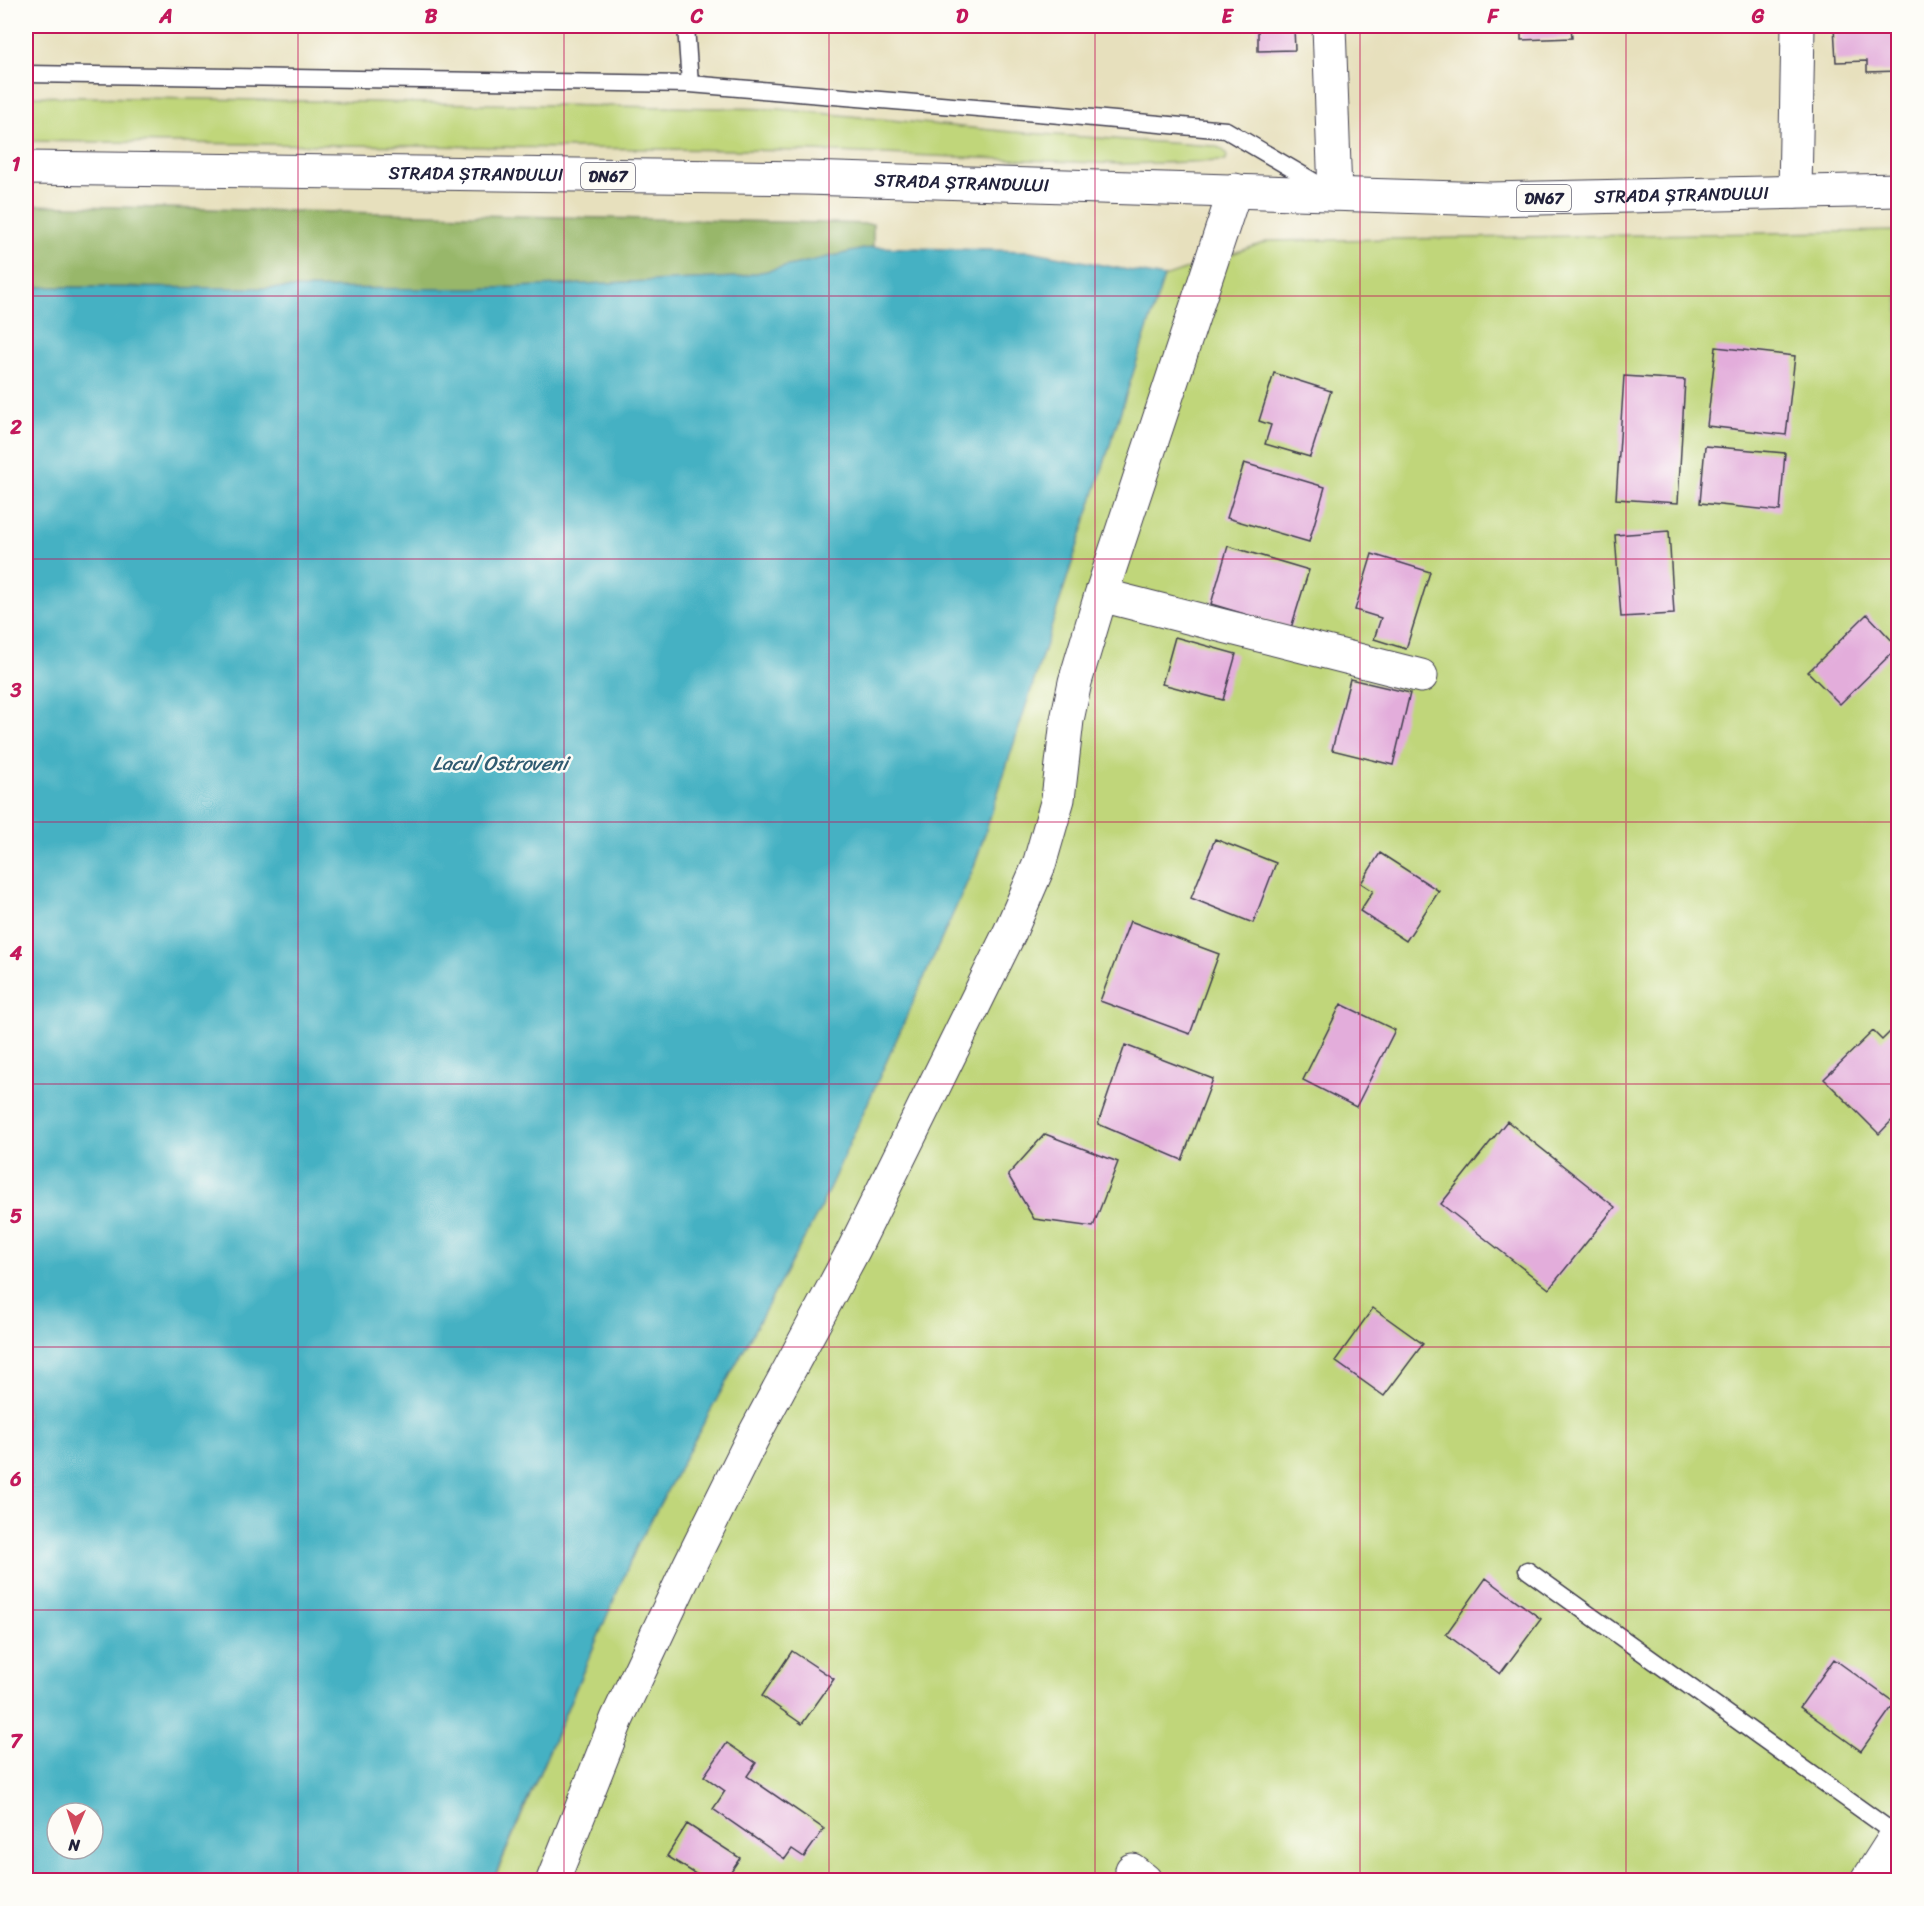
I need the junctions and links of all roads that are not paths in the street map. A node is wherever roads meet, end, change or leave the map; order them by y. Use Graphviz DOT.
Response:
graph roads {
  1 [pos="686,26"];
  2 [pos="1329,26"];
  3 [pos="1798,26"];
  4 [pos="26,74"];
  5 [pos="690,84"];
  6 [pos="26,168"];
  7 [pos="1235,190"];
  8 [pos="1899,190"];
  9 [pos="1795,192"];
  10 [pos="1335,194"];
  11 [pos="1101,595"];
  12 [pos="1421,676"];
  13 [pos="1527,1570"];
  14 [pos="1898,1834"];
  15 [pos="553,1881"];
  16 [pos="1868,1881"];
  1 -- 5 [label="lane"];
  2 -- 10 [label="street"];
  3 -- 9 [label="street"];
  4 -- 5 [label="lane"];
  5 -- 10 [label="lane"];
  6 -- 7 [label="street, STRADA ȘTRANDULUI / DN67"];
  7 -- 10 [label="street, STRADA ȘTRANDULUI / DN67"];
  7 -- 11 [label="street"];
  8 -- 9 [label="street, STRADA ȘTRANDULUI / DN67"];
  9 -- 10 [label="street, STRADA ȘTRANDULUI / DN67"];
  11 -- 12 [label="street"];
  11 -- 15 [label="street"];
  13 -- 14 [label="lane"];
  14 -- 16 [label="street"];
}
